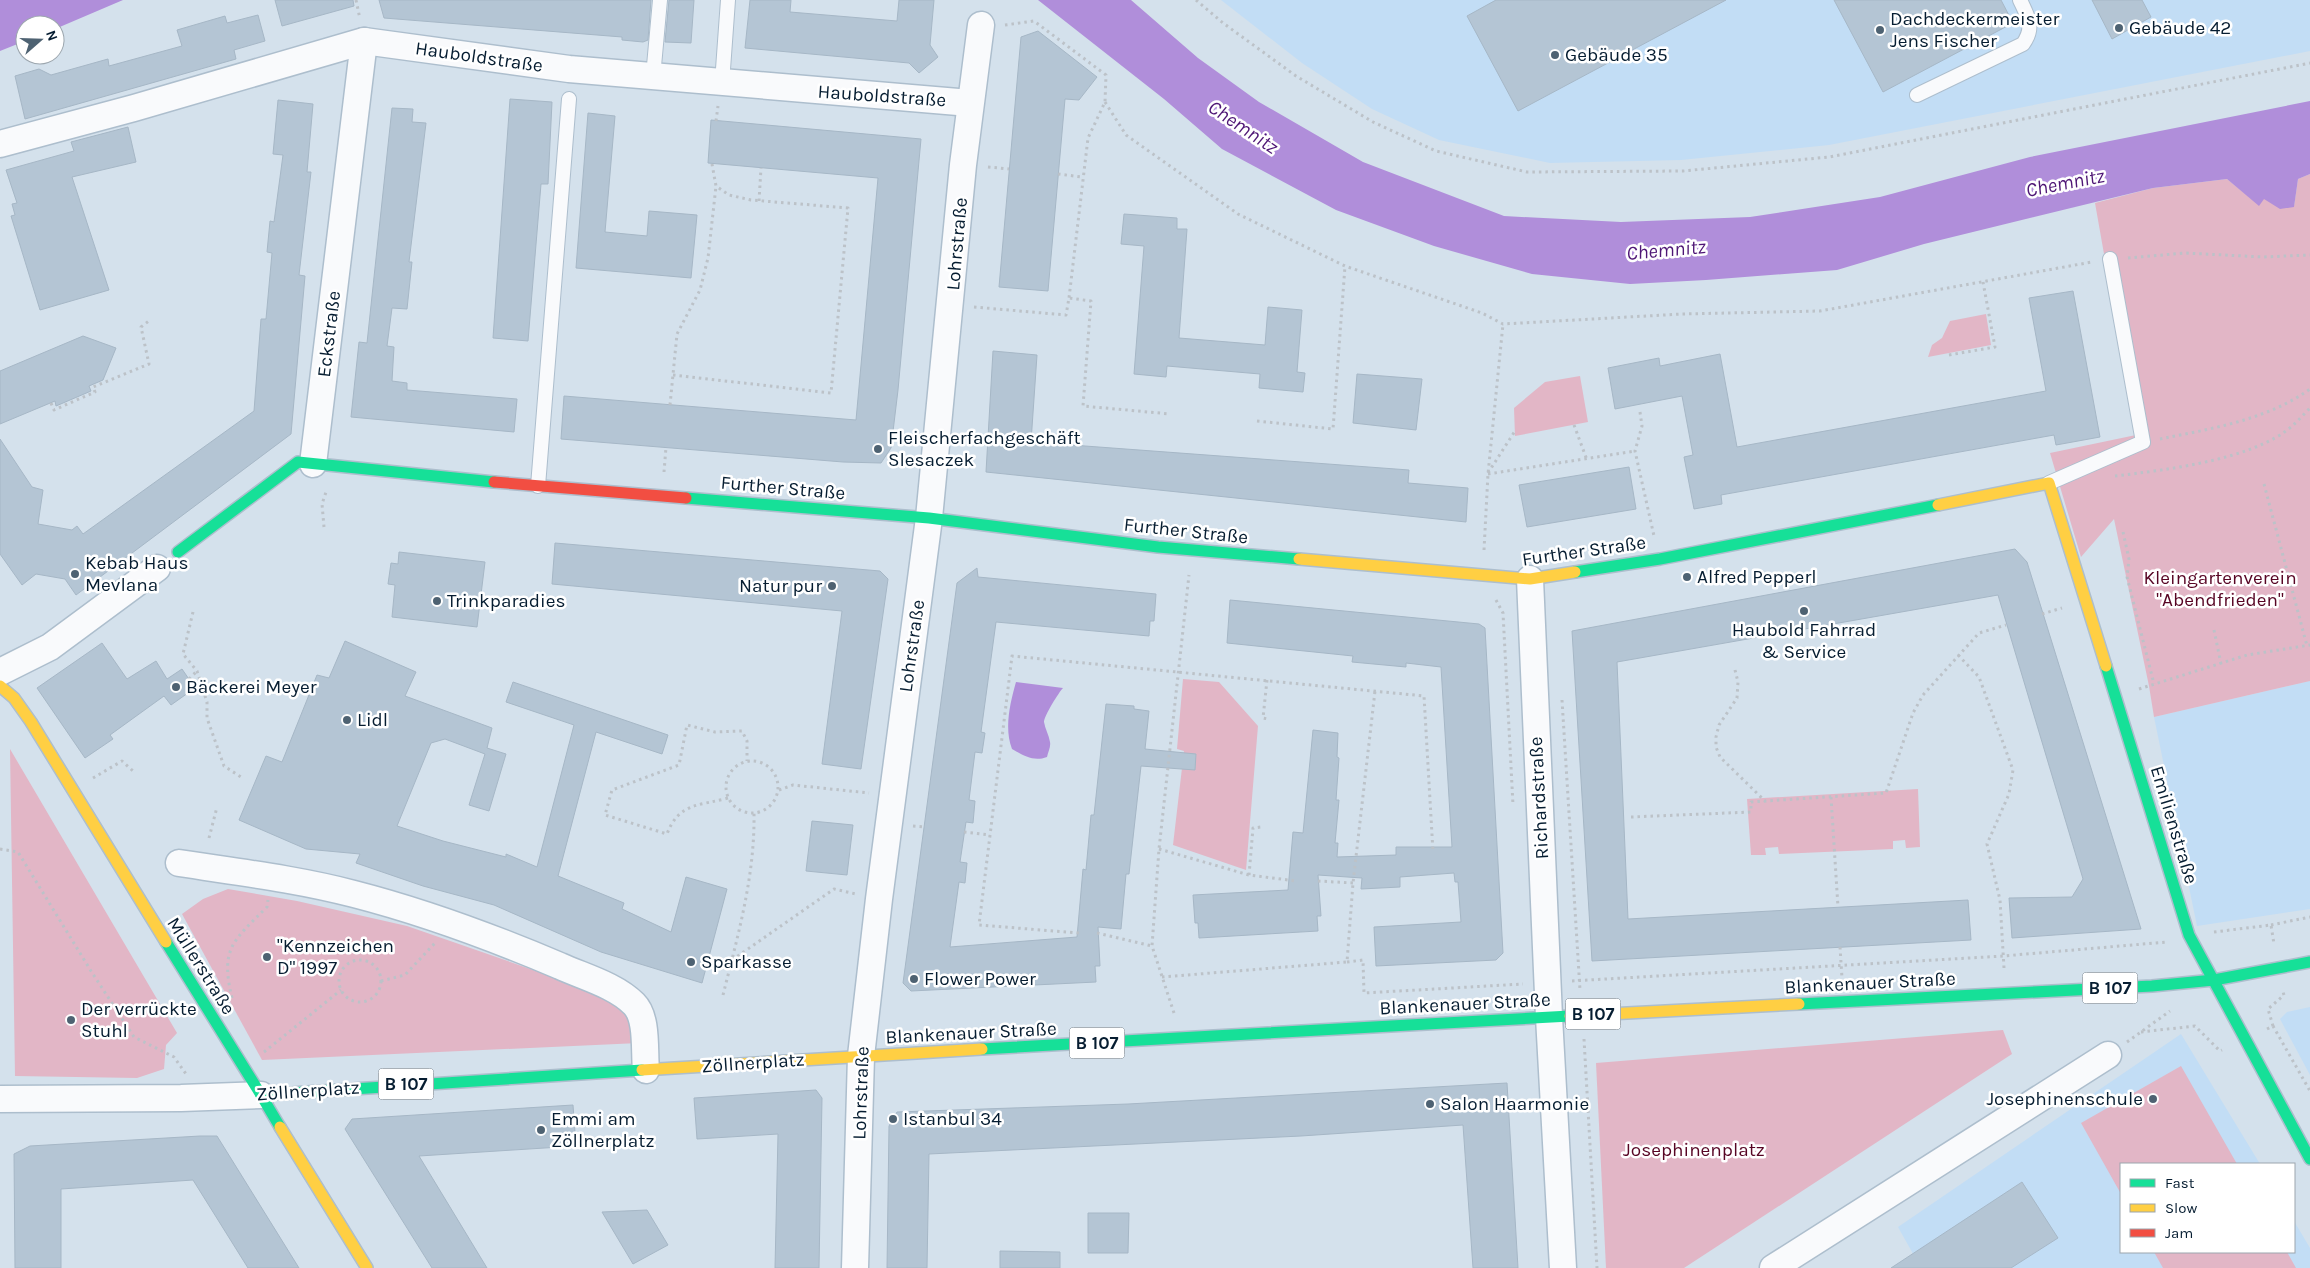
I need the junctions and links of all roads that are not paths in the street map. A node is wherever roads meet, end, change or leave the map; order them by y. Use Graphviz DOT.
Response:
graph roads {
  1 [pos="660,0"];
  2 [pos="728,0"];
  3 [pos="2020,0"];
  4 [pos="991,25"];
  5 [pos="364,41"];
  6 [pos="654,77"];
  7 [pos="722,83"];
  8 [pos="1918,95"];
  9 [pos="569,98"];
  10 [pos="970,103"];
  11 [pos="0,144"];
  12 [pos="2110,259"];
  13 [pos="324,465"];
  14 [pos="2049,483"];
  15 [pos="538,486"];
  16 [pos="929,518"];
  17 [pos="178,552"];
  18 [pos="157,568"];
  19 [pos="1530,579"];
  20 [pos="0,672"];
  21 [pos="0,686"];
  22 [pos="179,862"];
  23 [pos="2310,962"];
  24 [pos="2214,980"];
  25 [pos="1548,1017"];
  26 [pos="2108,1055"];
  27 [pos="861,1056"];
  28 [pos="646,1070"];
  29 [pos="261,1095"];
  30 [pos="0,1099"];
  31 [pos="2310,1159"];
  32 [pos="367,1268"];
  33 [pos="855,1268"];
  34 [pos="1563,1268"];
  35 [pos="1773,1268"];
  1 -- 6 [label="lane"];
  2 -- 7 [label="lane"];
  3 -- 8 [label="lane"];
  4 -- 10 [label="street, Lohrstraße"];
  5 -- 6 [label="street, Hauboldstraße"];
  5 -- 11 [label="street, Hauboldstraße"];
  5 -- 13 [label="street, Eckstraße"];
  6 -- 7 [label="street, Hauboldstraße"];
  7 -- 10 [label="street, Hauboldstraße"];
  9 -- 15 [label="lane"];
  10 -- 16 [label="street, Lohrstraße"];
  12 -- 14 [label="lane"];
  13 -- 15 [label="main road, Further Straße"];
  13 -- 17 [label="main road"];
  14 -- 19 [label="main road, Further Straße"];
  14 -- 24 [label="main road, Emilienstraße"];
  15 -- 16 [label="main road, Further Straße"];
  16 -- 19 [label="main road, Further Straße"];
  16 -- 27 [label="street, Lohrstraße"];
  18 -- 20 [label="street"];
  19 -- 25 [label="street, Richardstraße"];
  21 -- 29 [label="main road, Müllerstraße"];
  22 -- 28 [label="street"];
  23 -- 24 [label="main road, Blankenauer Straße / B 107"];
  24 -- 25 [label="main road, Blankenauer Straße / B 107"];
  24 -- 31 [label="main road, Emilienstraße"];
  25 -- 27 [label="main road, Blankenauer Straße / B 107"];
  25 -- 34 [label="street"];
  26 -- 35 [label="street"];
  27 -- 28 [label="main road, Zöllnerplatz / B 107"];
  27 -- 33 [label="street, Lohrstraße"];
  28 -- 29 [label="main road, Zöllnerplatz / B 107"];
  29 -- 30 [label="street, Zöllnerplatz"];
  29 -- 32 [label="main road, Müllerstraße"];
}
